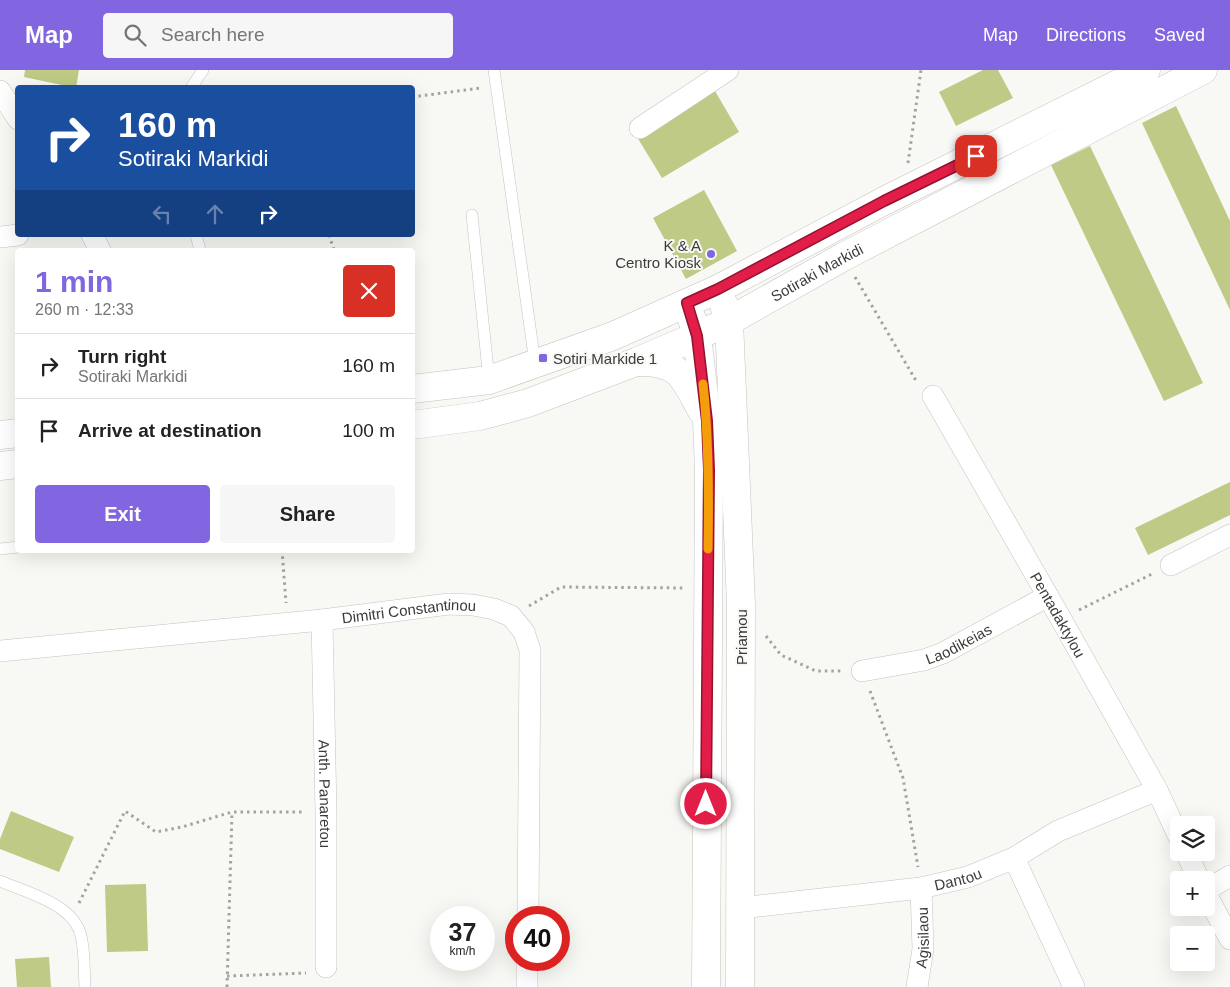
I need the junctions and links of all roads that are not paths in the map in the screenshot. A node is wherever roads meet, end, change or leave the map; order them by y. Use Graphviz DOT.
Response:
graph roads {
  1 [pos="203,70"];
  2 [pos="494,70"];
  3 [pos="728,70"];
  4 [pos="1146,70"];
  5 [pos="1203,70"];
  6 [pos="193,85"];
  7 [pos="0,90"];
  8 [pos="15,113"];
  9 [pos="640,128"];
  10 [pos="472,215"];
  11 [pos="15,235"];
  12 [pos="0,237"];
  13 [pos="718,289"];
  14 [pos="687,303"];
  15 [pos="729,321"];
  16 [pos="697,336"];
  17 [pos="636,362"];
  18 [pos="536,364"];
  19 [pos="489,380"];
  20 [pos="415,389"];
  21 [pos="933,396"];
  22 [pos="707,421"];
  23 [pos="415,425"];
  24 [pos="15,433"];
  25 [pos="0,435"];
  26 [pos="15,464"];
  27 [pos="0,466"];
  28 [pos="1230,535"];
  29 [pos="15,547"];
  30 [pos="0,549"];
  31 [pos="1171,565"];
  32 [pos="1048,596"];
  33 [pos="322,620"];
  34 [pos="0,652"];
  35 [pos="862,671"];
  36 [pos="1156,790"];
  37 [pos="1170,819"];
  38 [pos="1014,858"];
  39 [pos="1230,876"];
  40 [pos="0,882"];
  41 [pos="1215,885"];
  42 [pos="921,888"];
  43 [pos="528,906"];
  44 [pos="740,908"];
  45 [pos="1215,911"];
  46 [pos="1230,939"];
  47 [pos="326,967"];
  48 [pos="527,971"];
  49 [pos="85,987"];
  50 [pos="527,987"];
  51 [pos="706,987"];
  52 [pos="740,987"];
  53 [pos="917,987"];
  54 [pos="1074,987"];
  1 -- 6 [label="lane"];
  2 -- 18 [label="lane"];
  3 -- 9 [label="street"];
  4 -- 13 [label="street, Sotiraki Markidi"];
  5 -- 15 [label="street, Sotiraki Markidi"];
  7 -- 8 [label="street"];
  10 -- 19 [label="lane"];
  11 -- 12 [label="street"];
  13 -- 14 [label="street, Sotiraki Markidi"];
  13 -- 15 [label="street, Priamou"];
  14 -- 16 [label="street"];
  14 -- 18 [label="street, Sotiraki Markidi"];
  15 -- 16 [label="street, Sotiraki Markidi"];
  15 -- 44 [label="street, Priamou"];
  16 -- 17 [label="street, Sotiraki Markidi"];
  16 -- 22 [label="street"];
  17 -- 22 [label="street"];
  17 -- 23 [label="street, Sotiraki Markidi"];
  18 -- 19 [label="street, Sotiraki Markidi"];
  19 -- 20 [label="street, Sotiraki Markidi"];
  21 -- 32 [label="street, Pentadaktylou"];
  22 -- 51 [label="street"];
  24 -- 25 [label="street"];
  26 -- 27 [label="street"];
  28 -- 31 [label="street"];
  29 -- 30 [label="lane"];
  32 -- 35 [label="street, Laodikeias"];
  32 -- 36 [label="street, Pentadaktylou"];
  33 -- 34 [label="street, Dimitri Constantinou"];
  33 -- 43 [label="street, Dimitri Constantinou"];
  33 -- 47 [label="street, Anth. Panaretou"];
  36 -- 37 [label="street, Pentadaktylou"];
  36 -- 38 [label="street, Dantou"];
  38 -- 42 [label="street, Dantou"];
  38 -- 54 [label="street"];
  39 -- 41 [label="street"];
  40 -- 49 [label="lane"];
  42 -- 44 [label="street, Dantou"];
  42 -- 53 [label="street, Agisilaou"];
  44 -- 52 [label="street, Priamou"];
  45 -- 46 [label="street"];
  48 -- 50 [label="street"];
}
